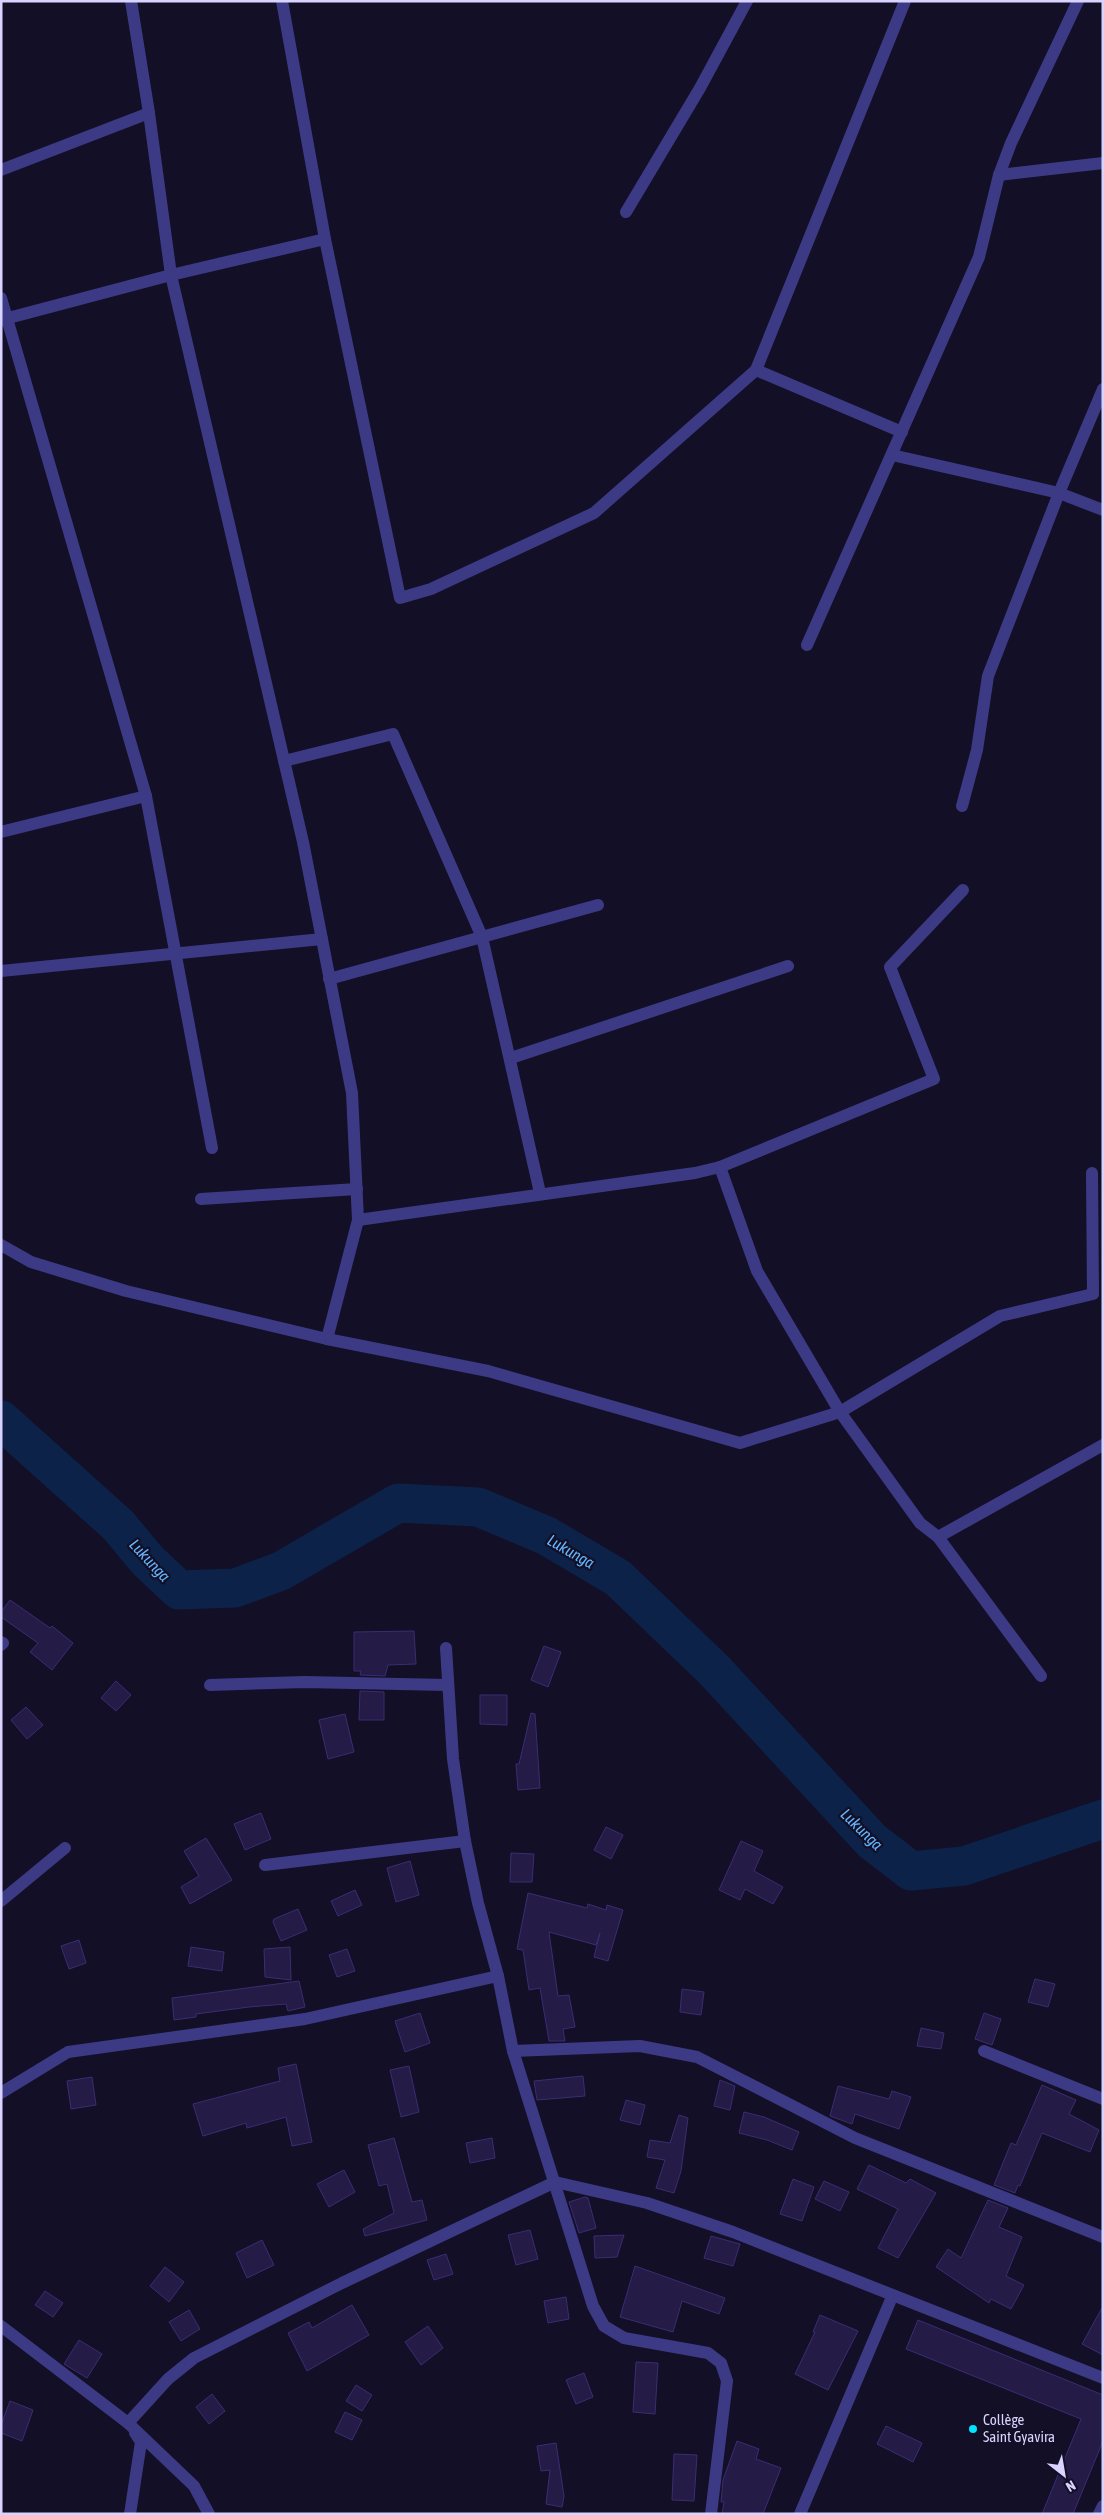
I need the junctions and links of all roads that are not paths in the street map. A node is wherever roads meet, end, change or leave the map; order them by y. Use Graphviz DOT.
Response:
graph roads {
  1 [pos="130,1"];
  2 [pos="282,1"];
  3 [pos="747,1"];
  4 [pos="905,1"];
  5 [pos="1078,1"];
  6 [pos="149,113"];
  7 [pos="1103,163"];
  8 [pos="1,170"];
  9 [pos="999,175"];
  10 [pos="626,212"];
  11 [pos="325,239"];
  12 [pos="171,275"];
  13 [pos="1,298"];
  14 [pos="4,319"];
  15 [pos="756,370"];
  16 [pos="1103,388"];
  17 [pos="902,432"];
  18 [pos="892,455"];
  19 [pos="1059,493"];
  20 [pos="1103,510"];
  21 [pos="807,645"];
  22 [pos="284,761"];
  23 [pos="146,796"];
  24 [pos="962,806"];
  25 [pos="1,832"];
  26 [pos="963,890"];
  27 [pos="598,905"];
  28 [pos="482,937"];
  29 [pos="322,939"];
  30 [pos="175,952"];
  31 [pos="788,966"];
  32 [pos="1,971"];
  33 [pos="329,979"];
  34 [pos="511,1058"];
  35 [pos="212,1148"];
  36 [pos="720,1166"];
  37 [pos="1092,1173"];
  38 [pos="357,1189"];
  39 [pos="540,1193"];
  40 [pos="201,1199"];
  41 [pos="358,1220"];
  42 [pos="1,1245"];
  43 [pos="327,1339"];
  44 [pos="840,1412"];
  45 [pos="1103,1445"];
  46 [pos="938,1537"];
  47 [pos="446,1648"];
  48 [pos="1041,1676"];
  49 [pos="210,1685"];
  50 [pos="447,1685"];
  51 [pos="465,1841"];
  52 [pos="65,1848"];
  53 [pos="265,1865"];
  54 [pos="1,1901"];
  55 [pos="498,1976"];
  56 [pos="513,2051"];
  57 [pos="984,2051"];
  58 [pos="1,2093"];
  59 [pos="1103,2099"];
  60 [pos="555,2182"];
  61 [pos="1103,2237"];
  62 [pos="892,2297"];
  63 [pos="1,2326"];
  64 [pos="1103,2378"];
  65 [pos="128,2423"];
  66 [pos="1103,2506"];
  67 [pos="130,2514"];
  68 [pos="209,2514"];
  69 [pos="711,2514"];
  70 [pos="800,2514"];
  71 [pos="1099,2514"];
  1 -- 6 [label="street"];
  2 -- 11 [label="street"];
  3 -- 10 [label="street"];
  4 -- 15 [label="street"];
  5 -- 9 [label="street"];
  6 -- 8 [label="street"];
  6 -- 12 [label="street"];
  7 -- 9 [label="street"];
  9 -- 17 [label="street"];
  11 -- 12 [label="street"];
  11 -- 15 [label="street"];
  12 -- 14 [label="street"];
  12 -- 22 [label="street"];
  13 -- 14 [label="street"];
  14 -- 23 [label="street"];
  15 -- 17 [label="street"];
  16 -- 19 [label="street"];
  17 -- 18 [label="street"];
  18 -- 19 [label="street"];
  18 -- 21 [label="street"];
  19 -- 20 [label="street"];
  19 -- 24 [label="street"];
  22 -- 28 [label="street"];
  22 -- 29 [label="street"];
  23 -- 25 [label="street"];
  23 -- 30 [label="street"];
  26 -- 36 [label="street"];
  27 -- 28 [label="street"];
  28 -- 33 [label="street"];
  28 -- 34 [label="street"];
  29 -- 30 [label="street"];
  29 -- 33 [label="street"];
  30 -- 32 [label="street"];
  30 -- 35 [label="street"];
  31 -- 34 [label="street"];
  33 -- 38 [label="street"];
  34 -- 39 [label="street"];
  36 -- 39 [label="street"];
  36 -- 44 [label="street"];
  37 -- 44 [label="street"];
  38 -- 40 [label="street"];
  38 -- 41 [label="street"];
  39 -- 41 [label="street"];
  41 -- 43 [label="street"];
  42 -- 43 [label="street"];
  43 -- 44 [label="street"];
  44 -- 46 [label="street"];
  45 -- 46 [label="street"];
  46 -- 48 [label="street"];
  47 -- 50 [label="street"];
  49 -- 50 [label="street"];
  50 -- 51 [label="street"];
  51 -- 53 [label="street"];
  51 -- 55 [label="street"];
  52 -- 54 [label="street"];
  55 -- 56 [label="street"];
  55 -- 58 [label="street"];
  56 -- 60 [label="street"];
  56 -- 61 [label="street"];
  57 -- 59 [label="street"];
  60 -- 62 [label="street"];
  60 -- 65 [label="street"];
  60 -- 69 [label="street"];
  62 -- 64 [label="street"];
  62 -- 70 [label="street"];
  63 -- 65 [label="street"];
  65 -- 67 [label="street"];
  65 -- 68 [label="street"];
  66 -- 71 [label="street"];
}
